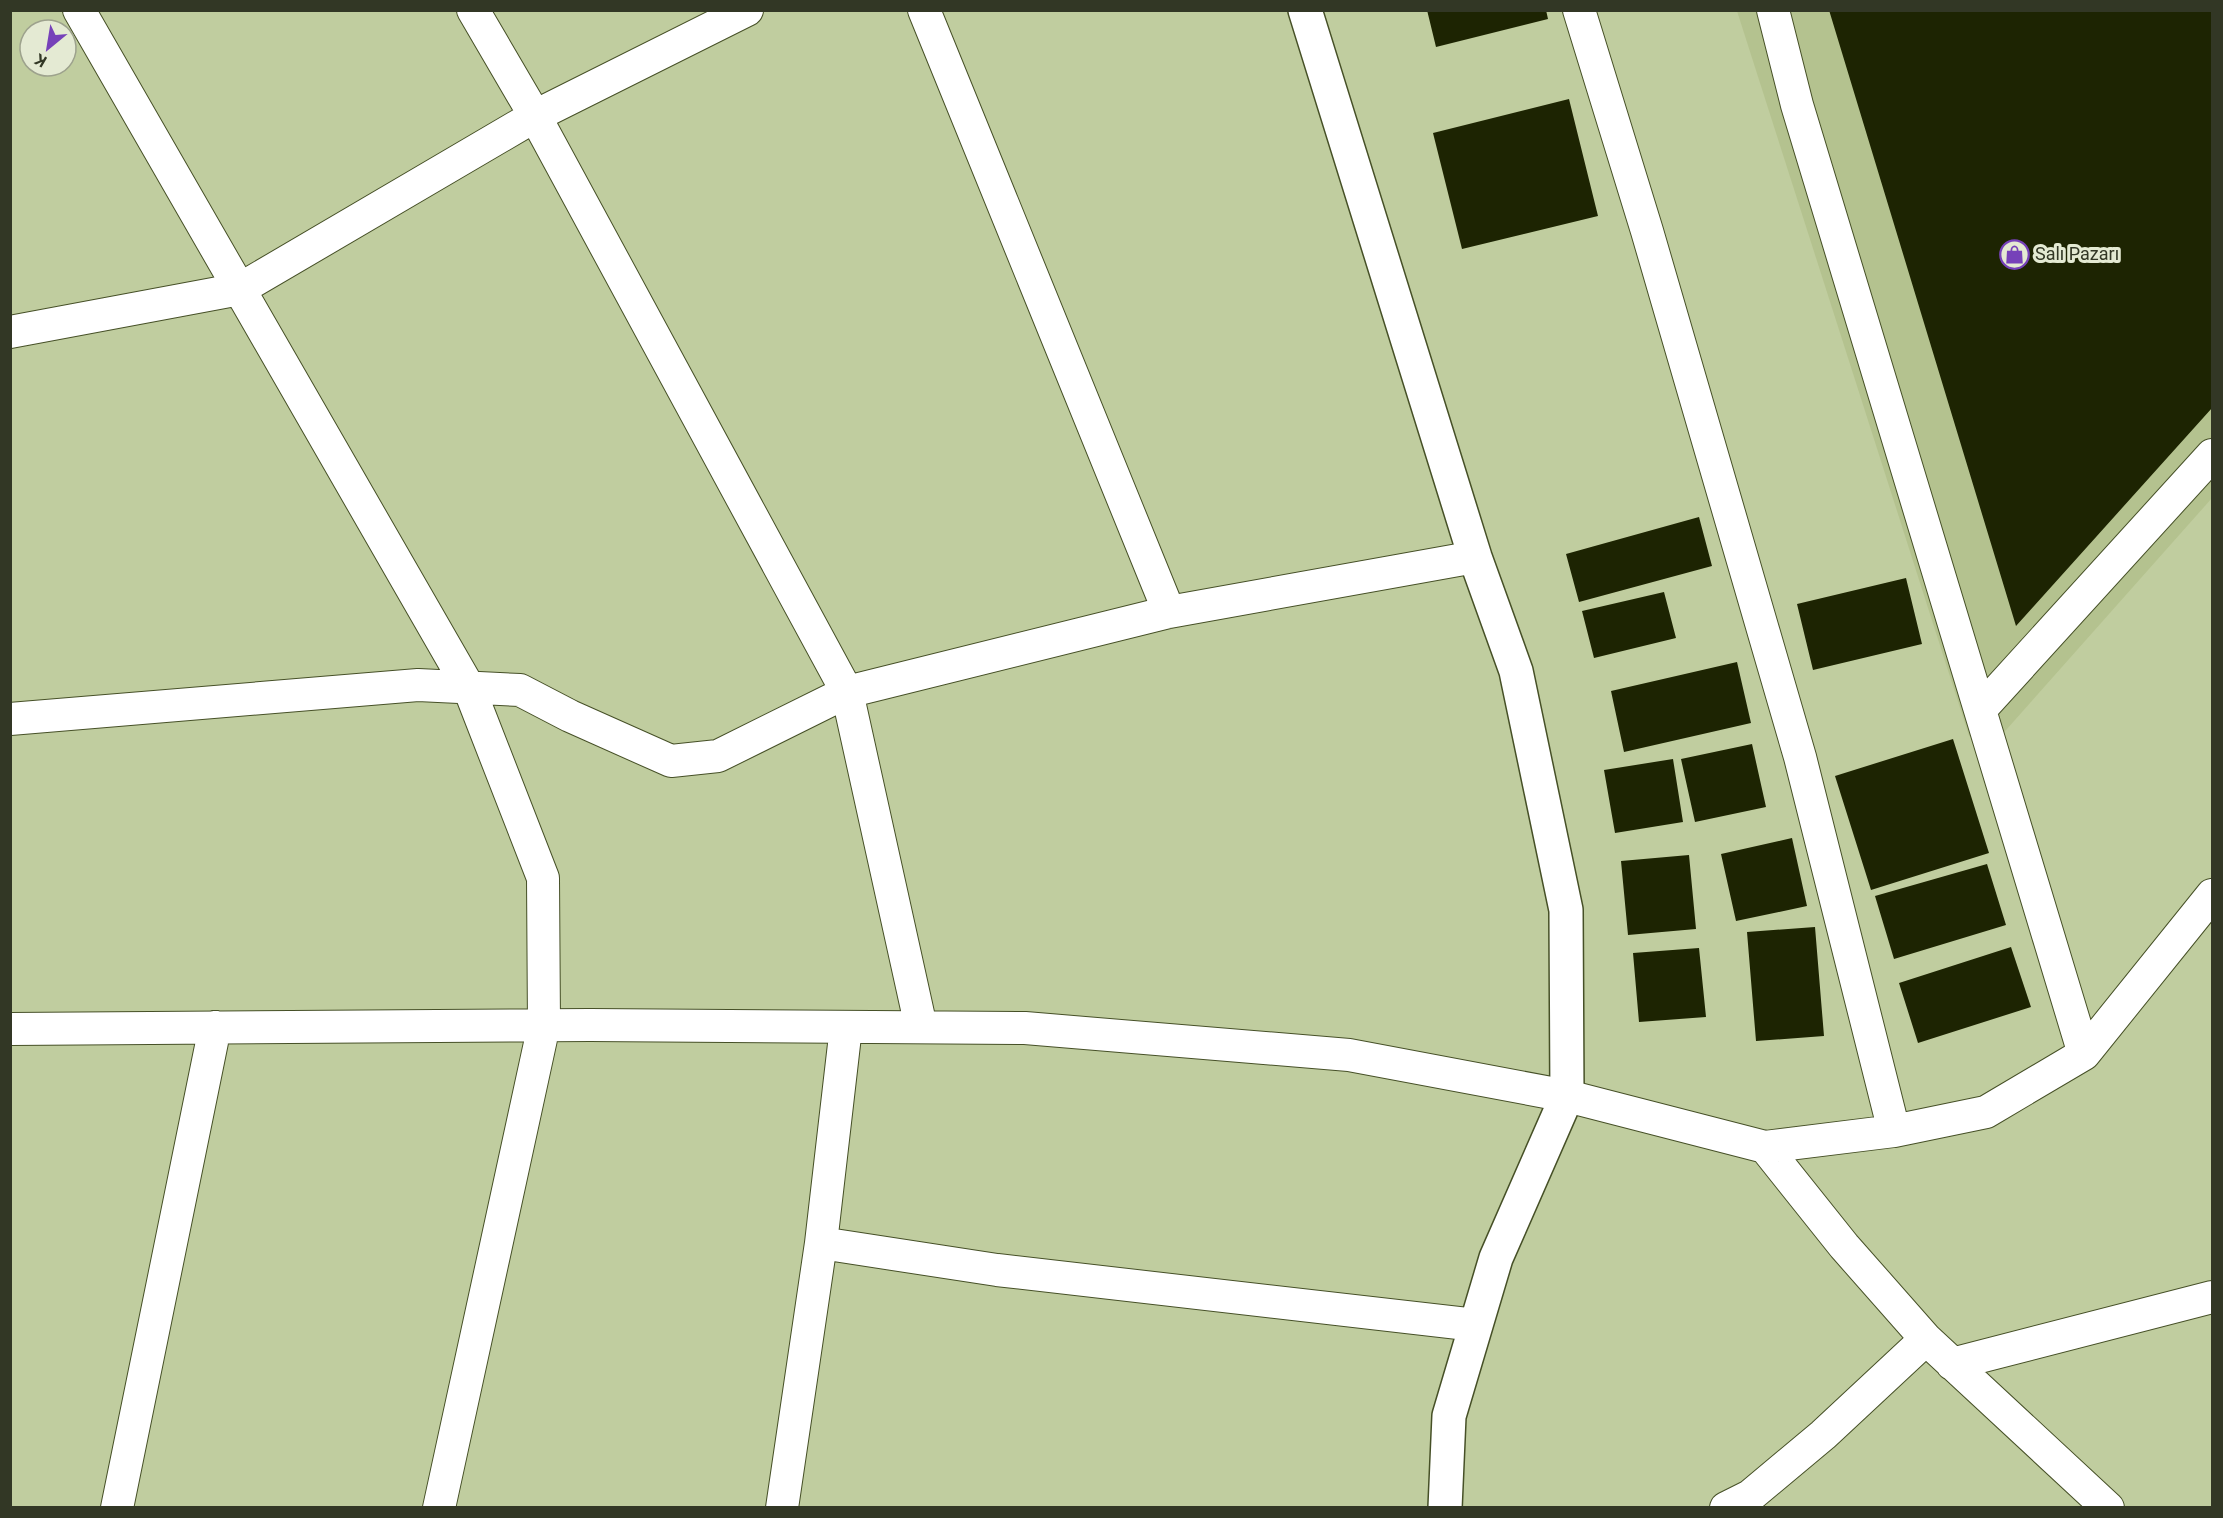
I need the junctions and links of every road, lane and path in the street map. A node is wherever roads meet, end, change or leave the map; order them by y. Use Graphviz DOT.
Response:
graph roads {
  1 [pos="79,10"];
  2 [pos="473,10"];
  3 [pos="747,10"];
  4 [pos="924,10"];
  5 [pos="1305,10"];
  6 [pos="1579,10"];
  7 [pos="1773,10"];
  8 [pos="535,116"];
  9 [pos="240,289"];
  10 [pos="10,332"];
  11 [pos="2212,455"];
  12 [pos="1474,557"];
  13 [pos="1168,612"];
  14 [pos="469,688"];
  15 [pos="847,692"];
  16 [pos="1980,710"];
  17 [pos="10,719"];
  18 [pos="2212,895"];
  19 [pos="544,1025"];
  20 [pos="846,1027"];
  21 [pos="921,1027"];
  22 [pos="215,1028"];
  23 [pos="10,1029"];
  24 [pos="2084,1054"];
  25 [pos="1567,1096"];
  26 [pos="1894,1131"];
  27 [pos="1765,1147"];
  28 [pos="821,1243"];
  29 [pos="2212,1297"];
  30 [pos="1476,1325"];
  31 [pos="1926,1339"];
  32 [pos="1952,1364"];
  33 [pos="117,1508"];
  34 [pos="439,1508"];
  35 [pos="782,1508"];
  36 [pos="1445,1508"];
  37 [pos="1726,1508"];
  38 [pos="2108,1508"];
  1 -- 9 [label="street"];
  2 -- 8 [label="street"];
  3 -- 8 [label="street"];
  4 -- 13 [label="street"];
  5 -- 12 [label="street"];
  6 -- 26 [label="street"];
  7 -- 16 [label="street"];
  8 -- 9 [label="street"];
  8 -- 15 [label="street"];
  9 -- 10 [label="street"];
  9 -- 14 [label="street"];
  11 -- 16 [label="street"];
  12 -- 13 [label="street"];
  12 -- 25 [label="street"];
  13 -- 15 [label="street"];
  14 -- 15 [label="street"];
  14 -- 17 [label="street"];
  14 -- 19 [label="street"];
  15 -- 21 [label="street"];
  16 -- 24 [label="street"];
  18 -- 24 [label="street"];
  19 -- 20 [label="street"];
  19 -- 22 [label="street"];
  19 -- 34 [label="street"];
  20 -- 21 [label="street"];
  20 -- 28 [label="street"];
  21 -- 25 [label="street"];
  22 -- 23 [label="street"];
  22 -- 33 [label="street"];
  24 -- 26 [label="street"];
  25 -- 27 [label="street"];
  25 -- 30 [label="street"];
  26 -- 27 [label="street"];
  27 -- 31 [label="street"];
  28 -- 30 [label="street"];
  28 -- 35 [label="street"];
  29 -- 32 [label="street"];
  30 -- 36 [label="street"];
  31 -- 32 [label="street"];
  31 -- 37 [label="street"];
  32 -- 38 [label="street"];
}
